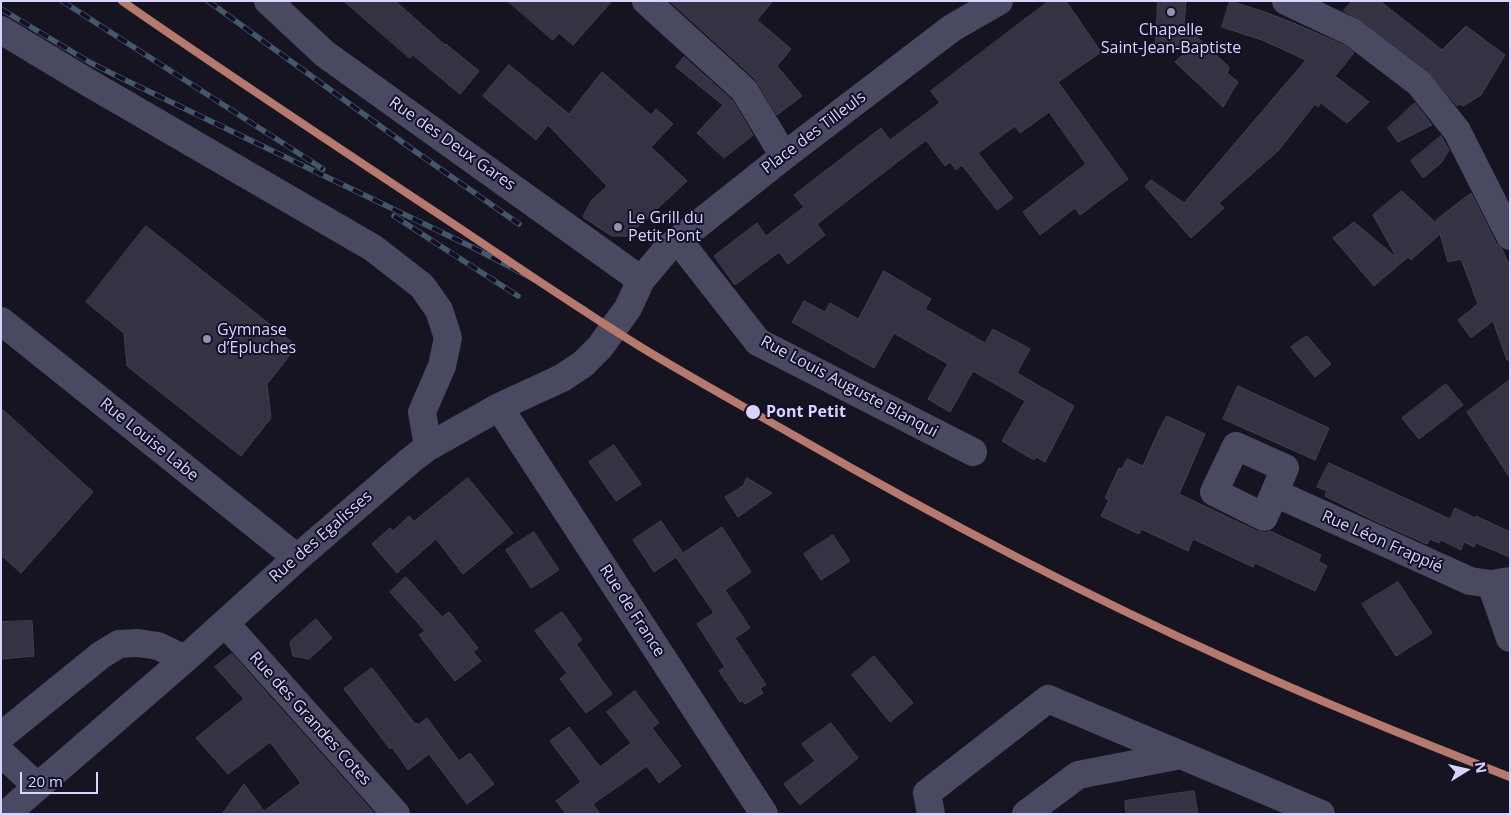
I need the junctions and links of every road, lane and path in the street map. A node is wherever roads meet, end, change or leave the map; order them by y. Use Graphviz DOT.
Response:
graph roads {
  1 [pos="268,1"];
  2 [pos="646,1"];
  3 [pos="999,1"];
  4 [pos="1286,1"];
  5 [pos="1,30"];
  6 [pos="784,156"];
  7 [pos="1510,236"];
  8 [pos="678,240"];
  9 [pos="641,280"];
  10 [pos="1,321"];
  11 [pos="500,408"];
  12 [pos="428,447"];
  13 [pos="973,452"];
  14 [pos="1275,493"];
  15 [pos="297,558"];
  16 [pos="1500,583"];
  17 [pos="225,623"];
  18 [pos="1510,638"];
  19 [pos="185,659"];
  20 [pos="1,736"];
  21 [pos="1,753"];
  22 [pos="1181,755"];
  23 [pos="37,786"];
  24 [pos="6,814"];
  25 [pos="396,814"];
  26 [pos="764,814"];
  27 [pos="932,814"];
  28 [pos="1026,814"];
  29 [pos="1321,814"];
  1 -- 9 [label="street, Rue des Deux Gares"];
  2 -- 6 [label="street"];
  3 -- 6 [label="street, Place des Tilleuls"];
  4 -- 7 [label="street"];
  5 -- 12 [label="street"];
  6 -- 8 [label="street, Place des Tilleuls"];
  8 -- 9 [label="street, Place des Tilleuls"];
  8 -- 13 [label="street, Rue Louis Auguste Blanqui"];
  9 -- 11 [label="street, Rue des Egalisses"];
  10 -- 15 [label="street, Rue Louise Labe"];
  11 -- 12 [label="street, Rue des Egalisses"];
  11 -- 26 [label="street, Rue de France"];
  12 -- 15 [label="street, Rue des Egalisses"];
  14 -- 16 [label="street, Rue Léon Frappié"];
  15 -- 17 [label="street, Rue des Egalisses"];
  16 -- 18 [label="street, Rue Léon Frappié"];
  17 -- 19 [label="street, Rue des Egalisses"];
  17 -- 25 [label="street, Rue des Grandes Cotes"];
  19 -- 20 [label="street"];
  19 -- 23 [label="street, Rue des Egalisses"];
  21 -- 23 [label="street"];
  22 -- 27 [label="street"];
  22 -- 28 [label="street"];
  22 -- 29 [label="street"];
  23 -- 24 [label="street, Rue des Egalisses"];
}
